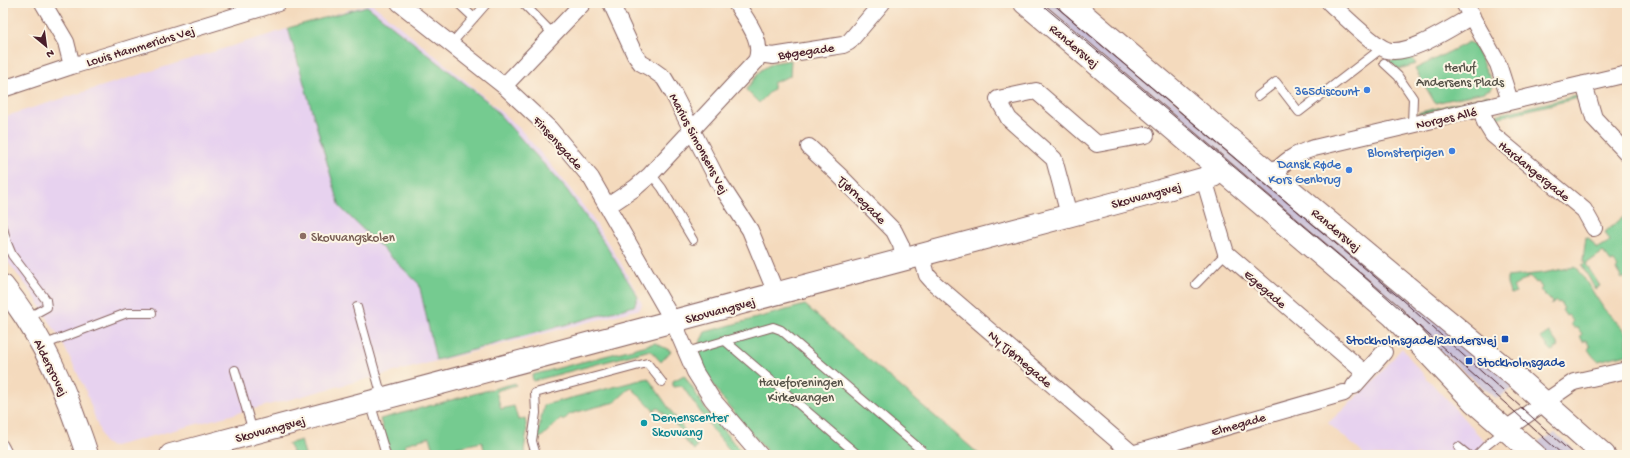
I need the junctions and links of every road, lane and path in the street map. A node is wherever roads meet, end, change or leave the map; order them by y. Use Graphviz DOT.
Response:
graph roads {
  1 [pos="43,3"];
  2 [pos="278,3"];
  3 [pos="399,3"];
  4 [pos="458,3"];
  5 [pos="487,3"];
  6 [pos="523,3"];
  7 [pos="583,3"];
  8 [pos="611,3"];
  9 [pos="736,3"];
  10 [pos="882,3"];
  11 [pos="1025,3"];
  12 [pos="1070,3"];
  13 [pos="1330,3"];
  14 [pos="1468,10"];
  15 [pos="474,18"];
  16 [pos="553,34"];
  17 [pos="451,44"];
  18 [pos="759,54"];
  19 [pos="1383,55"];
  20 [pos="72,66"];
  21 [pos="1627,74"];
  22 [pos="1584,84"];
  23 [pos="504,86"];
  24 [pos="3,89"];
  25 [pos="1258,96"];
  26 [pos="1510,101"];
  27 [pos="1481,108"];
  28 [pos="1412,124"];
  29 [pos="693,129"];
  30 [pos="1146,135"];
  31 [pos="808,147"];
  32 [pos="1627,153"];
  33 [pos="651,174"];
  34 [pos="1212,174"];
  35 [pos="1272,176"];
  36 [pos="608,206"];
  37 [pos="1070,215"];
  38 [pos="3,228"];
  39 [pos="1594,228"];
  40 [pos="693,240"];
  41 [pos="1226,253"];
  42 [pos="912,256"];
  43 [pos="1196,284"];
  44 [pos="776,293"];
  45 [pos="6,295"];
  46 [pos="357,307"];
  47 [pos="152,313"];
  48 [pos="26,318"];
  49 [pos="673,321"];
  50 [pos="724,340"];
  51 [pos="42,346"];
  52 [pos="686,352"];
  53 [pos="1384,352"];
  54 [pos="235,370"];
  55 [pos="1627,370"];
  56 [pos="1365,373"];
  57 [pos="662,382"];
  58 [pos="376,400"];
  59 [pos="1544,402"];
  60 [pos="1506,430"];
  61 [pos="253,433"];
  62 [pos="3,444"];
  63 [pos="1458,447"];
  64 [pos="1133,454"];
  65 [pos="10,455"];
  66 [pos="87,455"];
  67 [pos="170,455"];
  68 [pos="386,455"];
  69 [pos="536,455"];
  70 [pos="760,455"];
  71 [pos="858,455"];
  72 [pos="927,455"];
  73 [pos="1468,455"];
  74 [pos="1476,455"];
  75 [pos="1535,455"];
  76 [pos="1604,455"];
  1 -- 20 [label="street"];
  2 -- 20 [label="street, Louis Hammerichs Vej"];
  3 -- 17 [label="street, Finsensgade"];
  4 -- 15 [label="lane"];
  5 -- 15 [label="lane"];
  6 -- 16 [label="lane"];
  7 -- 16 [label="street"];
  8 -- 29 [label="street, Marius Simonsens Vej"];
  9 -- 18 [label="street"];
  10 -- 18 [label="street, Bøgegade"];
  11 -- 34 [label="street, Randersvej"];
  12 -- 35 [label="street, Randersvej"];
  13 -- 19 [label="street"];
  14 -- 19 [label="street"];
  14 -- 26 [label="street"];
  15 -- 17 [label="lane"];
  16 -- 23 [label="street"];
  17 -- 23 [label="street, Finsensgade"];
  18 -- 29 [label="street"];
  19 -- 25 [label="lane"];
  19 -- 28 [label="lane"];
  20 -- 24 [label="street, Louis Hammerichs Vej"];
  21 -- 22 [label="street, Norges Allé"];
  22 -- 26 [label="street, Norges Allé"];
  22 -- 32 [label="street"];
  23 -- 36 [label="street, Finsensgade"];
  26 -- 27 [label="street, Norges Allé"];
  27 -- 28 [label="street, Norges Allé"];
  27 -- 39 [label="street, Hardangergade"];
  28 -- 35 [label="street, Norges Allé"];
  29 -- 33 [label="street"];
  29 -- 44 [label="street, Marius Simonsens Vej"];
  30 -- 37 [label="street"];
  31 -- 42 [label="street, Tjørnegade"];
  33 -- 36 [label="street"];
  33 -- 40 [label="lane"];
  34 -- 37 [label="street, Skovvangsvej"];
  34 -- 41 [label="street"];
  34 -- 60 [label="street, Randersvej"];
  35 -- 59 [label="street, Randersvej"];
  36 -- 49 [label="street, Finsensgade"];
  37 -- 42 [label="street, Skovvangsvej"];
  38 -- 48 [label="lane"];
  41 -- 43 [label="lane"];
  41 -- 56 [label="street, Egegade"];
  42 -- 44 [label="street, Skovvangsvej"];
  42 -- 64 [label="street, Ny Tjørnegade"];
  44 -- 49 [label="street, Skovvangsvej"];
  45 -- 48 [label="street, Aldersrovej"];
  46 -- 58 [label="lane"];
  47 -- 51 [label="lane"];
  48 -- 51 [label="street, Aldersrovej"];
  49 -- 52 [label="street"];
  49 -- 58 [label="street, Skovvangsvej"];
  50 -- 52 [label="lane"];
  50 -- 71 [label="lane"];
  50 -- 72 [label="lane"];
  51 -- 66 [label="street, Aldersrovej"];
  52 -- 70 [label="street"];
  53 -- 56 [label="street"];
  54 -- 61 [label="lane"];
  55 -- 59 [label="street"];
  56 -- 64 [label="street, Elmegade"];
  57 -- 69 [label="lane"];
  58 -- 61 [label="street, Skovvangsvej"];
  58 -- 68 [label="lane"];
  59 -- 60 [label="street"];
  59 -- 76 [label="street, Randersvej"];
  60 -- 74 [label="lane"];
  60 -- 75 [label="street, Randersvej"];
  61 -- 67 [label="street, Skovvangsvej"];
  62 -- 65 [label="lane"];
  63 -- 73 [label="lane"];
}
